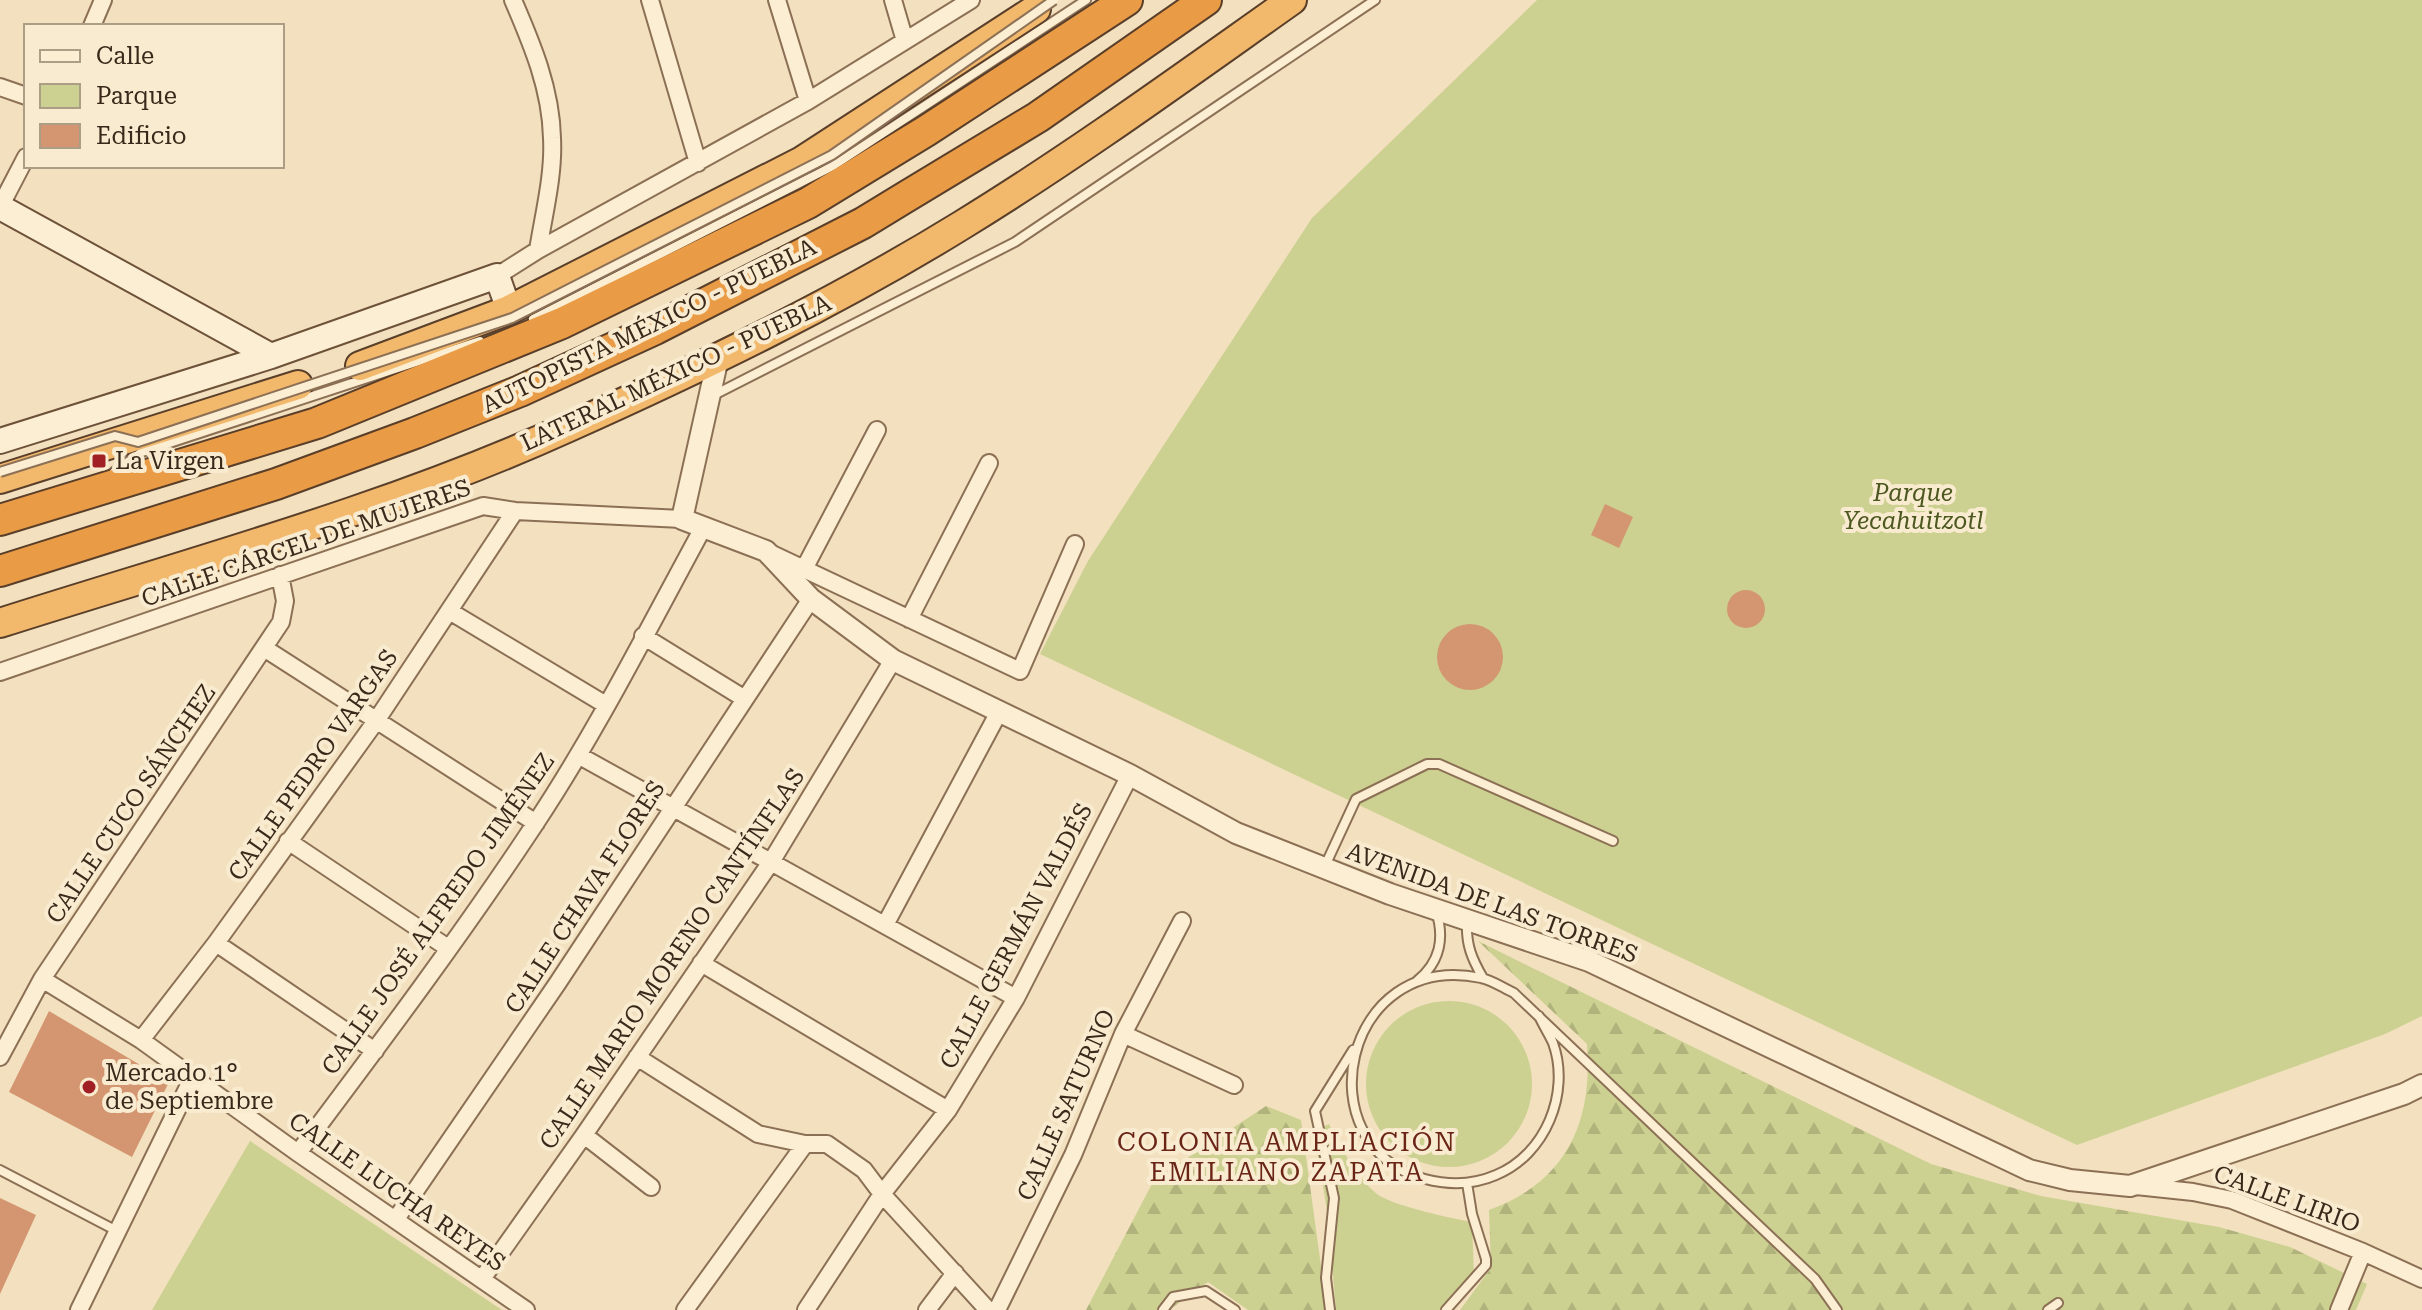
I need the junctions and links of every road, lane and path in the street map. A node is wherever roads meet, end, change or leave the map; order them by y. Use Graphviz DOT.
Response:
graph roads {
  1 [pos="103,0"];
  2 [pos="513,0"];
  3 [pos="650,0"];
  4 [pos="777,0"];
  5 [pos="893,0"];
  6 [pos="971,0"];
  7 [pos="1052,0"];
  8 [pos="1086,0"];
  9 [pos="1127,0"];
  10 [pos="1206,0"];
  11 [pos="1292,0"];
  12 [pos="1375,0"];
  13 [pos="93,24"];
  14 [pos="905,41"];
  15 [pos="0,87"];
  16 [pos="24,95"];
  17 [pos="808,101"];
  18 [pos="24,161"];
  19 [pos="698,163"];
  20 [pos="0,207"];
  21 [pos="538,250"];
  22 [pos="497,276"];
  23 [pos="517,317"];
  24 [pos="497,335"];
  25 [pos="271,356"];
  26 [pos="718,358"];
  27 [pos="692,370"];
  28 [pos="704,399"];
  29 [pos="877,430"];
  30 [pos="0,441"];
  31 [pos="989,463"];
  32 [pos="0,472"];
  33 [pos="104,475"];
  34 [pos="0,479"];
  35 [pos="515,511"];
  36 [pos="682,519"];
  37 [pos="0,520"];
  38 [pos="703,528"];
  39 [pos="1075,544"];
  40 [pos="766,551"];
  41 [pos="804,569"];
  42 [pos="0,571"];
  43 [pos="280,575"];
  44 [pos="811,599"];
  45 [pos="451,612"];
  46 [pos="909,619"];
  47 [pos="0,623"];
  48 [pos="643,636"];
  49 [pos="264,648"];
  50 [pos="53,655"];
  51 [pos="893,660"];
  52 [pos="0,661"];
  53 [pos="0,672"];
  54 [pos="745,699"];
  55 [pos="606,705"];
  56 [pos="1000,710"];
  57 [pos="376,721"];
  58 [pos="578,755"];
  59 [pos="1130,775"];
  60 [pos="672,808"];
  61 [pos="536,823"];
  62 [pos="288,841"];
  63 [pos="1613,841"];
  64 [pos="771,862"];
  65 [pos="1324,869"];
  66 [pos="1436,910"];
  67 [pos="1467,919"];
  68 [pos="1182,921"];
  69 [pos="885,925"];
  70 [pos="216,943"];
  71 [pos="448,948"];
  72 [pos="701,963"];
  73 [pos="1483,978"];
  74 [pos="42,979"];
  75 [pos="1416,982"];
  76 [pos="1016,998"];
  77 [pos="1539,1016"];
  78 [pos="1123,1034"];
  79 [pos="141,1040"];
  80 [pos="1358,1043"];
  81 [pos="375,1051"];
  82 [pos="0,1057"];
  83 [pos="637,1057"];
  84 [pos="193,1077"];
  85 [pos="1234,1085"];
  86 [pos="2416,1094"];
  87 [pos="948,1110"];
  88 [pos="584,1135"];
  89 [pos="805,1144"];
  90 [pos="298,1153"];
  91 [pos="0,1170"];
  92 [pos="1467,1183"];
  93 [pos="2130,1186"];
  94 [pos="651,1187"];
  95 [pos="882,1194"];
  96 [pos="396,1219"];
  97 [pos="118,1231"];
  98 [pos="2363,1252"];
  99 [pos="955,1273"];
  100 [pos="482,1279"];
  101 [pos="2422,1279"];
  102 [pos="2058,1303"];
  103 [pos="79,1310"];
  104 [pos="526,1310"];
  105 [pos="685,1310"];
  106 [pos="806,1310"];
  107 [pos="927,1310"];
  108 [pos="988,1310"];
  109 [pos="997,1310"];
  110 [pos="1163,1310"];
  111 [pos="1235,1310"];
  112 [pos="1330,1310"];
  113 [pos="1446,1310"];
  114 [pos="1837,1310"];
  115 [pos="2048,1310"];
  116 [pos="2339,1310"];
  1 -- 13 [label="street"];
  2 -- 21 [label="street"];
  3 -- 19 [label="street"];
  4 -- 17 [label="street"];
  5 -- 14 [label="street"];
  6 -- 14 [label="street"];
  7 -- 23 [label="highway"];
  7 -- 32 [label="lane, bridge"];
  8 -- 23 [label="lane"];
  9 -- 37 [label="highway, AUTOPISTA MÉXICO - PUEBLA"];
  10 -- 42 [label="highway, AUTOPISTA MÉXICO - PUEBLA"];
  11 -- 26 [label="highway, LATERAL MÉXICO - PUEBLA"];
  12 -- 28 [label="lane"];
  14 -- 17 [label="street"];
  15 -- 16 [label="street"];
  17 -- 19 [label="street"];
  18 -- 20 [label="street"];
  19 -- 21 [label="street"];
  20 -- 25 [label="main road"];
  21 -- 22 [label="street"];
  22 -- 23 [label="main road"];
  22 -- 25 [label="main road"];
  23 -- 34 [label="highway"];
  24 -- 33 [label="lane"];
  25 -- 30 [label="main road"];
  26 -- 27 [label="highway, LATERAL MÉXICO - PUEBLA"];
  26 -- 28 [label="street"];
  27 -- 28 [label="street"];
  27 -- 47 [label="highway, LATERAL MÉXICO - PUEBLA"];
  28 -- 36 [label="street"];
  29 -- 41 [label="street"];
  31 -- 46 [label="street"];
  35 -- 36 [label="street, CALLE CÁRCEL DE MUJERES"];
  35 -- 43 [label="street, CALLE CÁRCEL DE MUJERES"];
  35 -- 45 [label="street, CALLE PEDRO VARGAS"];
  36 -- 38 [label="street, AVENIDA DE LAS TORRES"];
  38 -- 40 [label="street, AVENIDA DE LAS TORRES"];
  38 -- 48 [label="street, CALLE JOSÉ ALFREDO JIMÉNEZ"];
  39 -- 46 [label="street, AVENIDA DE LAS TORRES"];
  40 -- 41 [label="street, AVENIDA DE LAS TORRES"];
  40 -- 44 [label="street, AVENIDA DE LAS TORRES"];
  41 -- 46 [label="street, AVENIDA DE LAS TORRES"];
  43 -- 49 [label="street, CALLE CUCO SÁNCHEZ"];
  43 -- 50 [label="street, CALLE CÁRCEL DE MUJERES"];
  44 -- 51 [label="street, AVENIDA DE LAS TORRES"];
  44 -- 54 [label="street, CALLE CHAVA FLORES"];
  45 -- 55 [label="street"];
  45 -- 57 [label="street, CALLE PEDRO VARGAS"];
  48 -- 54 [label="street"];
  48 -- 55 [label="street, CALLE JOSÉ ALFREDO JIMÉNEZ"];
  49 -- 57 [label="street"];
  49 -- 74 [label="street, CALLE CUCO SÁNCHEZ"];
  50 -- 52 [label="street"];
  50 -- 53 [label="street, CALLE CÁRCEL DE MUJERES"];
  51 -- 56 [label="street, AVENIDA DE LAS TORRES"];
  51 -- 64 [label="street, CALLE MARIO MORENO CANTÍNFLAS"];
  54 -- 60 [label="street, CALLE CHAVA FLORES"];
  55 -- 58 [label="street, CALLE JOSÉ ALFREDO JIMÉNEZ"];
  56 -- 59 [label="street, AVENIDA DE LAS TORRES"];
  56 -- 69 [label="street"];
  57 -- 61 [label="street"];
  57 -- 62 [label="street, CALLE PEDRO VARGAS"];
  58 -- 60 [label="street"];
  58 -- 61 [label="street, CALLE JOSÉ ALFREDO JIMÉNEZ"];
  59 -- 65 [label="street, AVENIDA DE LAS TORRES"];
  59 -- 76 [label="street, CALLE GERMÁN VALDÉS"];
  60 -- 64 [label="street"];
  60 -- 96 [label="street, CALLE CHAVA FLORES"];
  61 -- 71 [label="street, CALLE JOSÉ ALFREDO JIMÉNEZ"];
  62 -- 70 [label="street, CALLE PEDRO VARGAS"];
  62 -- 71 [label="street"];
  63 -- 65 [label="lane"];
  64 -- 69 [label="street"];
  64 -- 72 [label="street, CALLE MARIO MORENO CANTÍNFLAS"];
  65 -- 66 [label="street, AVENIDA DE LAS TORRES"];
  66 -- 67 [label="street, AVENIDA DE LAS TORRES"];
  66 -- 75 [label="lane"];
  67 -- 73 [label="lane"];
  67 -- 93 [label="street, AVENIDA DE LAS TORRES"];
  68 -- 78 [label="street, CALLE SATURNO"];
  69 -- 76 [label="street"];
  70 -- 79 [label="street, CALLE PEDRO VARGAS"];
  70 -- 81 [label="street"];
  71 -- 81 [label="street, CALLE JOSÉ ALFREDO JIMÉNEZ"];
  72 -- 83 [label="street, CALLE MARIO MORENO CANTÍNFLAS"];
  72 -- 87 [label="street"];
  73 -- 75 [label="lane"];
  73 -- 77 [label="lane"];
  74 -- 79 [label="street, CALLE LUCHA REYES"];
  74 -- 82 [label="street, CALLE CUCO SÁNCHEZ"];
  75 -- 80 [label="lane"];
  76 -- 87 [label="street, CALLE GERMÁN VALDÉS"];
  77 -- 92 [label="lane"];
  77 -- 114 [label="lane"];
  78 -- 85 [label="street"];
  78 -- 109 [label="street, CALLE SATURNO"];
  79 -- 84 [label="street, CALLE LUCHA REYES"];
  80 -- 92 [label="lane"];
  80 -- 112 [label="lane"];
  81 -- 90 [label="street, CALLE JOSÉ ALFREDO JIMÉNEZ"];
  83 -- 88 [label="street, CALLE MARIO MORENO CANTÍNFLAS"];
  83 -- 89 [label="street"];
  84 -- 90 [label="street, CALLE LUCHA REYES"];
  84 -- 97 [label="street"];
  86 -- 93 [label="street, AVENIDA DE LAS TORRES"];
  87 -- 95 [label="street, CALLE GERMÁN VALDÉS"];
  88 -- 94 [label="street"];
  88 -- 100 [label="street, CALLE MARIO MORENO CANTÍNFLAS"];
  89 -- 95 [label="street"];
  89 -- 105 [label="street"];
  90 -- 96 [label="street, CALLE LUCHA REYES"];
  91 -- 97 [label="lane"];
  92 -- 113 [label="lane"];
  93 -- 98 [label="street, CALLE LIRIO"];
  95 -- 99 [label="street"];
  95 -- 106 [label="street, CALLE GERMÁN VALDÉS"];
  96 -- 100 [label="street, CALLE LUCHA REYES"];
  97 -- 103 [label="street"];
  98 -- 101 [label="street, CALLE LIRIO"];
  98 -- 116 [label="street"];
  99 -- 107 [label="street"];
  99 -- 108 [label="street"];
  100 -- 104 [label="street, CALLE LUCHA REYES"];
  102 -- 115 [label="lane"];
  110 -- 111 [label="lane"];
}
